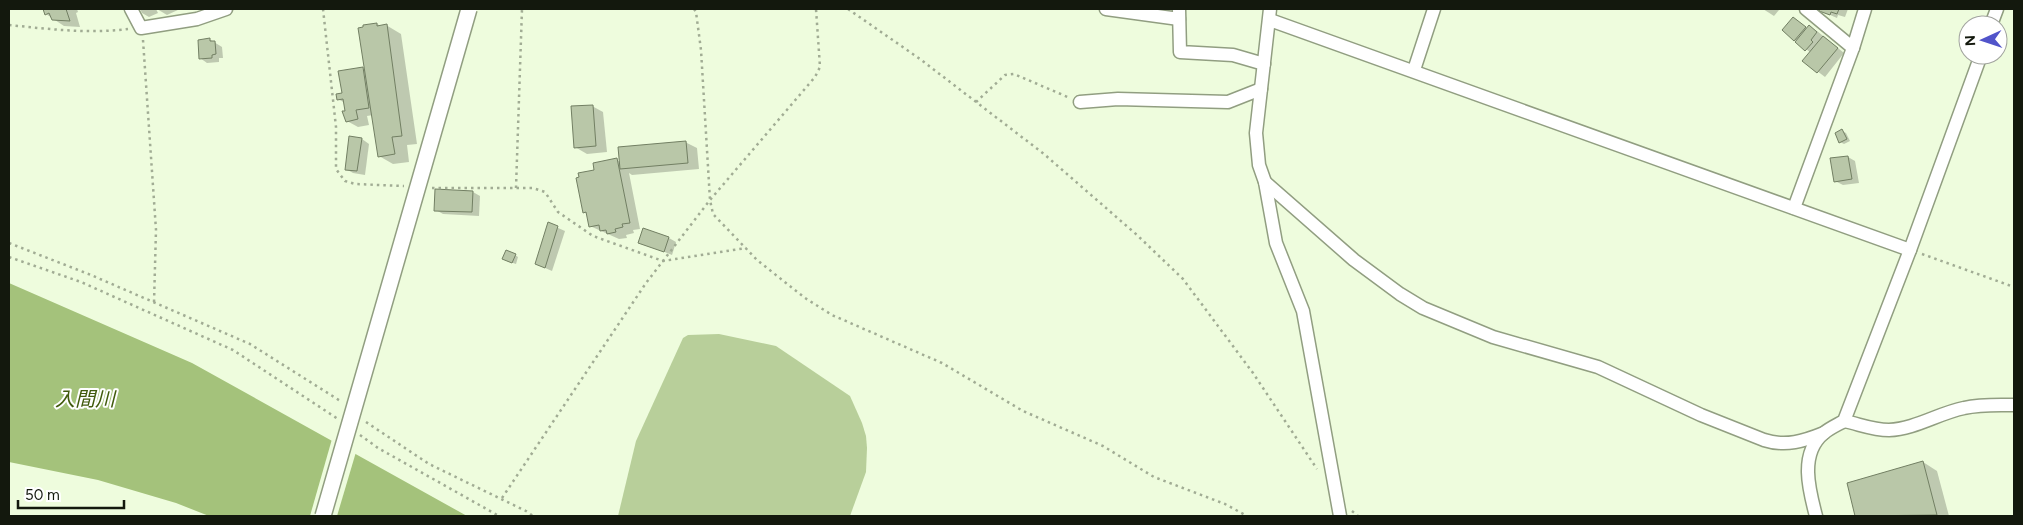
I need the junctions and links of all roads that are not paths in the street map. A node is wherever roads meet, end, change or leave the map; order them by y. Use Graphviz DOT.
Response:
graph roads {
  1 [pos="131,9"];
  2 [pos="226,9"];
  3 [pos="468,9"];
  4 [pos="1106,9"];
  5 [pos="1434,9"];
  6 [pos="1806,9"];
  7 [pos="1865,9"];
  8 [pos="1179,14"];
  9 [pos="1270,14"];
  10 [pos="1853,48"];
  11 [pos="1264,64"];
  12 [pos="1976,65"];
  13 [pos="1414,70"];
  14 [pos="1261,89"];
  15 [pos="1080,102"];
  16 [pos="1265,182"];
  17 [pos="1794,208"];
  18 [pos="1910,250"];
  19 [pos="2014,405"];
  20 [pos="1844,421"];
  21 [pos="1824,433"];
  22 [pos="323,516"];
  23 [pos="1340,516"];
  24 [pos="1816,516"];
  1 -- 2 [label="street"];
  3 -- 22 [label="street, bridge"];
  4 -- 8 [label="street"];
  5 -- 13 [label="street"];
  6 -- 10 [label="street"];
  7 -- 10 [label="street"];
  8 -- 11 [label="street"];
  9 -- 11 [label="street"];
  9 -- 13 [label="street"];
  10 -- 17 [label="street"];
  11 -- 14 [label="street"];
  12 -- 18 [label="street"];
  13 -- 17 [label="street"];
  14 -- 15 [label="street"];
  14 -- 16 [label="street"];
  16 -- 21 [label="street"];
  16 -- 23 [label="street"];
  17 -- 18 [label="street"];
  18 -- 20 [label="street"];
  19 -- 20 [label="street"];
  20 -- 21 [label="street"];
  21 -- 24 [label="street"];
}
